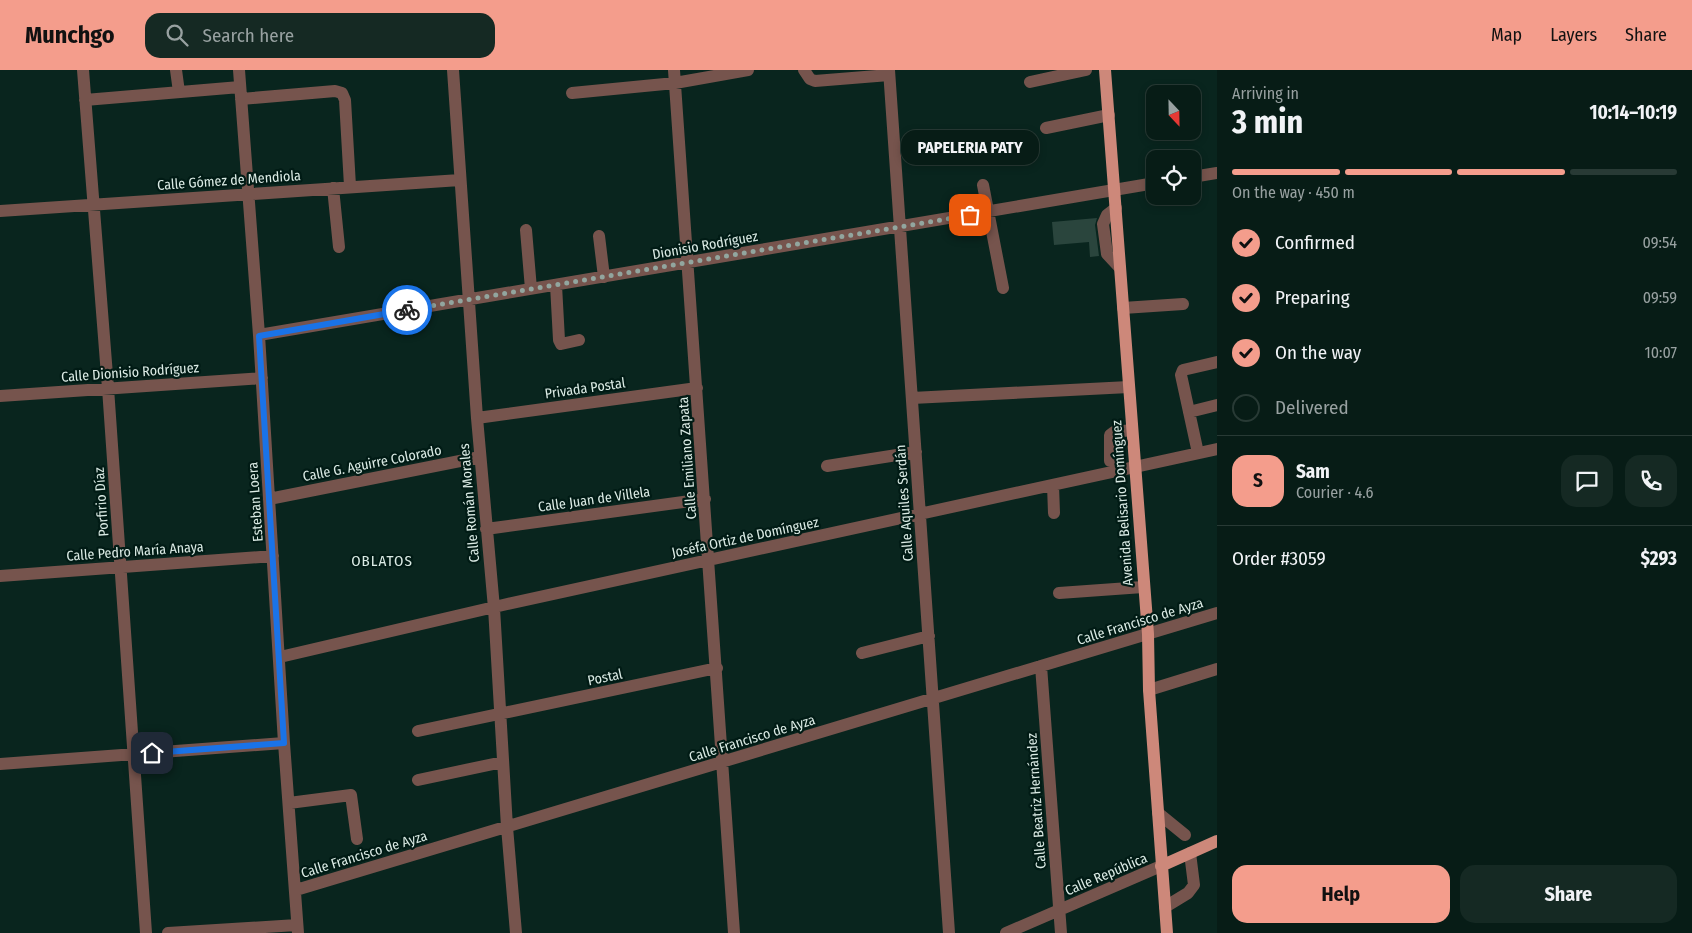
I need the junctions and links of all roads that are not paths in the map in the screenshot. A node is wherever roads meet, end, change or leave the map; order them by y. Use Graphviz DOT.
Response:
graph roads {
  1 [pos="83,70"];
  2 [pos="176,70"];
  3 [pos="239,70"];
  4 [pos="453,70"];
  5 [pos="674,70"];
  6 [pos="748,70"];
  7 [pos="804,70"];
  8 [pos="1086,70"];
  9 [pos="1105,70"];
  10 [pos="889,73"];
  11 [pos="1030,82"];
  12 [pos="675,83"];
  13 [pos="179,92"];
  14 [pos="241,93"];
  15 [pos="572,93"];
  16 [pos="86,100"];
  17 [pos="1109,115"];
  18 [pos="1046,128"];
  19 [pos="1217,173"];
  20 [pos="1201,176"];
  21 [pos="460,180"];
  22 [pos="983,185"];
  23 [pos="1146,185"];
  24 [pos="350,186"];
  25 [pos="333,188"];
  26 [pos="1115,190"];
  27 [pos="247,193"];
  28 [pos="94,204"];
  29 [pos="0,211"];
  30 [pos="987,212"];
  31 [pos="900,226"];
  32 [pos="526,230"];
  33 [pos="598,236"];
  34 [pos="339,247"];
  35 [pos="688,263"];
  36 [pos="604,277"];
  37 [pos="556,285"];
  38 [pos="1002,288"];
  39 [pos="531,289"];
  40 [pos="468,300"];
  41 [pos="1183,304"];
  42 [pos="1123,308"];
  43 [pos="259,336"];
  44 [pos="580,340"];
  45 [pos="1217,362"];
  46 [pos="262,378"];
  47 [pos="1129,387"];
  48 [pos="108,388"];
  49 [pos="697,388"];
  50 [pos="0,396"];
  51 [pos="912,398"];
  52 [pos="1217,405"];
  53 [pos="1188,412"];
  54 [pos="477,418"];
  55 [pos="1132,430"];
  56 [pos="1217,448"];
  57 [pos="916,452"];
  58 [pos="1198,453"];
  59 [pos="480,457"];
  60 [pos="1110,461"];
  61 [pos="827,466"];
  62 [pos="1134,467"];
  63 [pos="1053,485"];
  64 [pos="269,499"];
  65 [pos="705,499"];
  66 [pos="1054,513"];
  67 [pos="920,514"];
  68 [pos="486,529"];
  69 [pos="273,556"];
  70 [pos="709,561"];
  71 [pos="120,568"];
  72 [pos="0,576"];
  73 [pos="1143,587"];
  74 [pos="1059,593"];
  75 [pos="494,608"];
  76 [pos="1217,613"];
  77 [pos="1148,634"];
  78 [pos="929,636"];
  79 [pos="862,654"];
  80 [pos="280,658"];
  81 [pos="1041,666"];
  82 [pos="717,668"];
  83 [pos="1217,669"];
  84 [pos="1149,690"];
  85 [pos="934,699"];
  86 [pos="500,715"];
  87 [pos="418,731"];
  88 [pos="284,743"];
  89 [pos="134,754"];
  90 [pos="503,762"];
  91 [pos="723,762"];
  92 [pos="0,764"];
  93 [pos="418,780"];
  94 [pos="290,803"];
  95 [pos="1158,813"];
  96 [pos="507,827"];
  97 [pos="1185,835"];
  98 [pos="357,839"];
  99 [pos="1217,841"];
  100 [pos="1190,853"];
  101 [pos="1161,866"];
  102 [pos="296,890"];
  103 [pos="1165,907"];
  104 [pos="1059,910"];
  105 [pos="297,929"];
  106 [pos="146,933"];
  107 [pos="168,933"];
  108 [pos="516,933"];
  109 [pos="734,933"];
  110 [pos="949,933"];
  111 [pos="1006,933"];
  112 [pos="1061,933"];
  113 [pos="1167,933"];
  1 -- 16 [label="street, Porfirio Díaz"];
  2 -- 13 [label="street"];
  3 -- 14 [label="street, Esteban Loera"];
  4 -- 21 [label="street, Calle Román Morales"];
  5 -- 12 [label="street, Calle Emiliano Zapata"];
  6 -- 12 [label="street"];
  7 -- 10 [label="street"];
  8 -- 11 [label="street"];
  9 -- 17 [label="main road, Avenida Belisario Domínguez"];
  10 -- 31 [label="street, Calle Aquiles Serdán"];
  12 -- 15 [label="street"];
  12 -- 35 [label="street, Calle Emiliano Zapata"];
  13 -- 14 [label="street"];
  13 -- 16 [label="street"];
  14 -- 24 [label="street"];
  14 -- 27 [label="street, Esteban Loera"];
  16 -- 28 [label="street, Porfirio Díaz"];
  17 -- 18 [label="street"];
  17 -- 26 [label="main road, Avenida Belisario Domínguez"];
  19 -- 20 [label="street"];
  21 -- 24 [label="street, Calle Gómez de Mendiola"];
  21 -- 40 [label="street, Calle Román Morales"];
  22 -- 30 [label="street"];
  23 -- 26 [label="street, Dionisio Rodríguez"];
  24 -- 25 [label="street, Calle Gómez de Mendiola"];
  25 -- 27 [label="street, Calle Gómez de Mendiola"];
  25 -- 34 [label="street"];
  26 -- 30 [label="street, Dionisio Rodríguez"];
  26 -- 42 [label="main road, Avenida Belisario Domínguez"];
  27 -- 28 [label="street, Calle Gómez de Mendiola"];
  27 -- 43 [label="street, Esteban Loera"];
  28 -- 29 [label="street, Calle Gómez de Mendiola"];
  28 -- 48 [label="street, Porfirio Díaz"];
  30 -- 31 [label="street, Dionisio Rodríguez"];
  30 -- 38 [label="street"];
  31 -- 35 [label="street, Dionisio Rodríguez"];
  31 -- 51 [label="street, Calle Aquiles Serdán"];
  32 -- 39 [label="street"];
  33 -- 36 [label="street"];
  35 -- 36 [label="street, Dionisio Rodríguez"];
  35 -- 49 [label="street, Calle Emiliano Zapata"];
  36 -- 37 [label="street, Dionisio Rodríguez"];
  37 -- 39 [label="street, Dionisio Rodríguez"];
  37 -- 44 [label="street"];
  39 -- 40 [label="street, Dionisio Rodríguez"];
  40 -- 43 [label="street, Dionisio Rodríguez"];
  40 -- 54 [label="street, Calle Román Morales"];
  41 -- 42 [label="street"];
  42 -- 47 [label="main road, Avenida Belisario Domínguez"];
  43 -- 46 [label="street, Esteban Loera"];
  45 -- 53 [label="street"];
  46 -- 48 [label="street, Calle Dionisio Rodríguez"];
  46 -- 64 [label="street, Esteban Loera"];
  47 -- 51 [label="street"];
  47 -- 55 [label="main road, Avenida Belisario Domínguez"];
  48 -- 50 [label="street, Calle Dionisio Rodríguez"];
  48 -- 71 [label="street, Porfirio Díaz"];
  49 -- 54 [label="street, Privada Postal"];
  49 -- 65 [label="street, Calle Emiliano Zapata"];
  51 -- 57 [label="street, Calle Aquiles Serdán"];
  52 -- 53 [label="street"];
  53 -- 58 [label="street"];
  54 -- 59 [label="street, Calle Román Morales"];
  55 -- 60 [label="street"];
  55 -- 62 [label="main road, Avenida Belisario Domínguez"];
  56 -- 58 [label="street, Joséfa Ortiz de Domínguez"];
  57 -- 61 [label="street"];
  57 -- 67 [label="street, Calle Aquiles Serdán"];
  58 -- 62 [label="street, Joséfa Ortiz de Domínguez"];
  59 -- 64 [label="street, Calle G. Aguirre Colorado"];
  59 -- 68 [label="street, Calle Román Morales"];
  62 -- 63 [label="street, Joséfa Ortiz de Domínguez"];
  62 -- 73 [label="main road, Avenida Belisario Domínguez"];
  63 -- 66 [label="street"];
  63 -- 67 [label="street, Joséfa Ortiz de Domínguez"];
  64 -- 69 [label="street, Esteban Loera"];
  65 -- 68 [label="street, Calle Juan de Villela"];
  65 -- 70 [label="street, Calle Emiliano Zapata"];
  67 -- 70 [label="street, Joséfa Ortiz de Domínguez"];
  67 -- 78 [label="street, Calle Aquiles Serdán"];
  68 -- 75 [label="street, Calle Román Morales"];
  69 -- 71 [label="street, Calle Pedro María Anaya"];
  69 -- 80 [label="street, Esteban Loera"];
  70 -- 75 [label="street, Joséfa Ortiz de Domínguez"];
  70 -- 82 [label="street, Calle Emiliano Zapata"];
  71 -- 72 [label="street, Calle Pedro María Anaya"];
  71 -- 89 [label="street, Porfirio Díaz"];
  73 -- 74 [label="street"];
  73 -- 77 [label="main road, Avenida Belisario Domínguez"];
  75 -- 80 [label="street, Joséfa Ortiz de Domínguez"];
  75 -- 86 [label="street, Calle Román Morales"];
  76 -- 77 [label="street, Calle Francisco de Ayza"];
  77 -- 81 [label="street, Calle Francisco de Ayza"];
  77 -- 84 [label="main road, Avenida Belisario Domínguez"];
  78 -- 79 [label="street"];
  78 -- 85 [label="street, Calle Aquiles Serdán"];
  80 -- 88 [label="street, Esteban Loera"];
  81 -- 85 [label="street, Calle Francisco de Ayza"];
  81 -- 104 [label="street, Calle Beatriz Hernández"];
  82 -- 86 [label="street, Postal"];
  82 -- 91 [label="street, Calle Emiliano Zapata"];
  83 -- 84 [label="street"];
  84 -- 95 [label="main road, Avenida Belisario Domínguez"];
  85 -- 91 [label="street, Calle Francisco de Ayza"];
  85 -- 110 [label="street, Calle Aquiles Serdán"];
  86 -- 87 [label="street, Postal"];
  86 -- 90 [label="street, Calle Román Morales"];
  88 -- 89 [label="street"];
  88 -- 94 [label="street, Esteban Loera"];
  89 -- 92 [label="street"];
  89 -- 106 [label="street, Porfirio Díaz"];
  90 -- 93 [label="street"];
  90 -- 96 [label="street, Calle Román Morales"];
  91 -- 96 [label="street, Calle Francisco de Ayza"];
  91 -- 109 [label="street, Calle Emiliano Zapata"];
  94 -- 98 [label="street"];
  94 -- 102 [label="street, Esteban Loera"];
  95 -- 97 [label="street"];
  95 -- 101 [label="main road, Avenida Belisario Domínguez"];
  96 -- 102 [label="street, Calle Francisco de Ayza"];
  96 -- 108 [label="street, Calle Román Morales"];
  99 -- 100 [label="main road, Calle República"];
  100 -- 101 [label="main road, Calle República"];
  100 -- 103 [label="street"];
  101 -- 103 [label="main road, Avenida Belisario Domínguez"];
  101 -- 104 [label="street, Calle República"];
  102 -- 105 [label="street, Esteban Loera"];
  103 -- 113 [label="main road, Avenida Belisario Domínguez"];
  104 -- 111 [label="street, Calle República"];
  104 -- 112 [label="street, Calle Beatriz Hernández"];
  105 -- 107 [label="street"];
}
